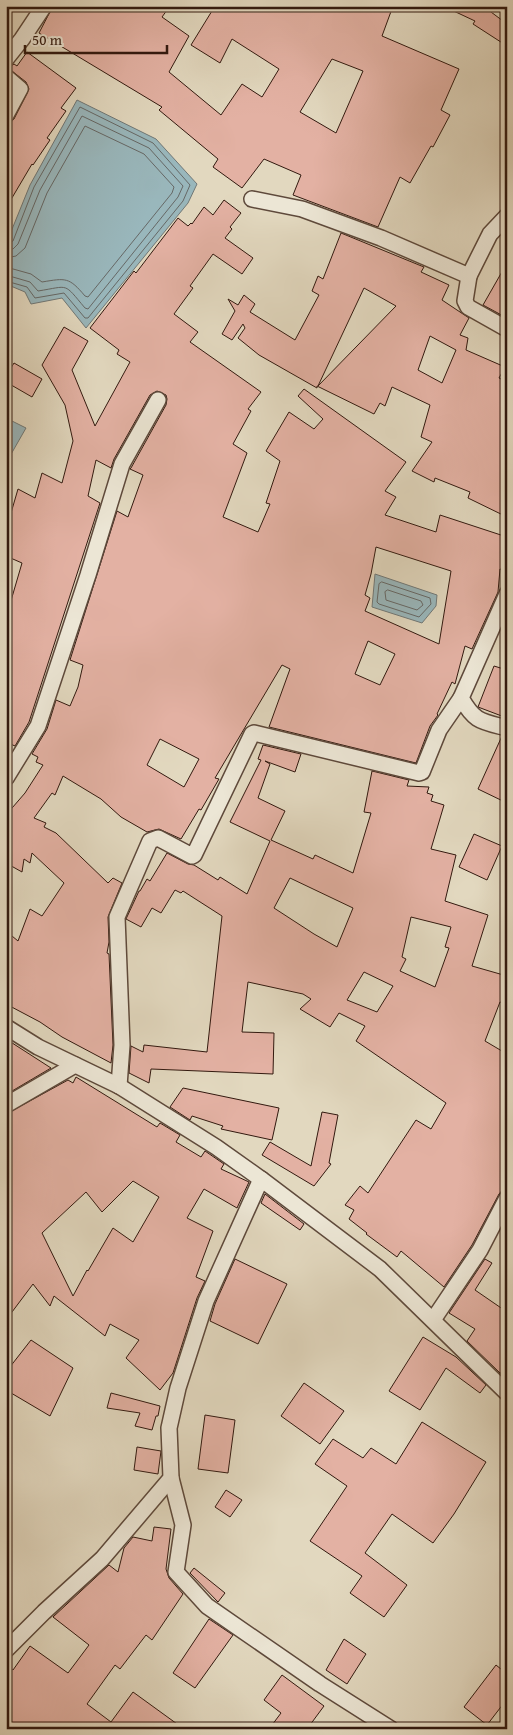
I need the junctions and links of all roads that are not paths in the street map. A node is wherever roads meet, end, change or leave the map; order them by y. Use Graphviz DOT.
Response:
graph roads {
  1 [pos="44,6"];
  2 [pos="6,59"];
  3 [pos="6,77"];
  4 [pos="6,115"];
  5 [pos="252,199"];
  6 [pos="507,216"];
  7 [pos="469,276"];
  8 [pos="507,329"];
  9 [pos="158,400"];
  10 [pos="507,594"];
  11 [pos="461,698"];
  12 [pos="507,728"];
  13 [pos="6,778"];
  14 [pos="6,1027"];
  15 [pos="75,1065"];
  16 [pos="119,1086"];
  17 [pos="6,1105"];
  18 [pos="261,1179"];
  19 [pos="507,1198"];
  20 [pos="433,1320"];
  21 [pos="507,1393"];
  22 [pos="170,1478"];
  23 [pos="8,1642"];
  24 [pos="391,1729"];
  1 -- 2 [label="street"];
  3 -- 4 [label="street"];
  5 -- 7 [label="street"];
  6 -- 7 [label="street"];
  7 -- 8 [label="street"];
  9 -- 13 [label="street"];
  10 -- 11 [label="street"];
  11 -- 12 [label="street"];
  11 -- 16 [label="street"];
  14 -- 15 [label="street"];
  15 -- 16 [label="street"];
  15 -- 17 [label="street"];
  16 -- 18 [label="street"];
  18 -- 20 [label="street"];
  18 -- 22 [label="street"];
  19 -- 20 [label="street"];
  20 -- 21 [label="street"];
  22 -- 23 [label="street"];
  22 -- 24 [label="street"];
}
